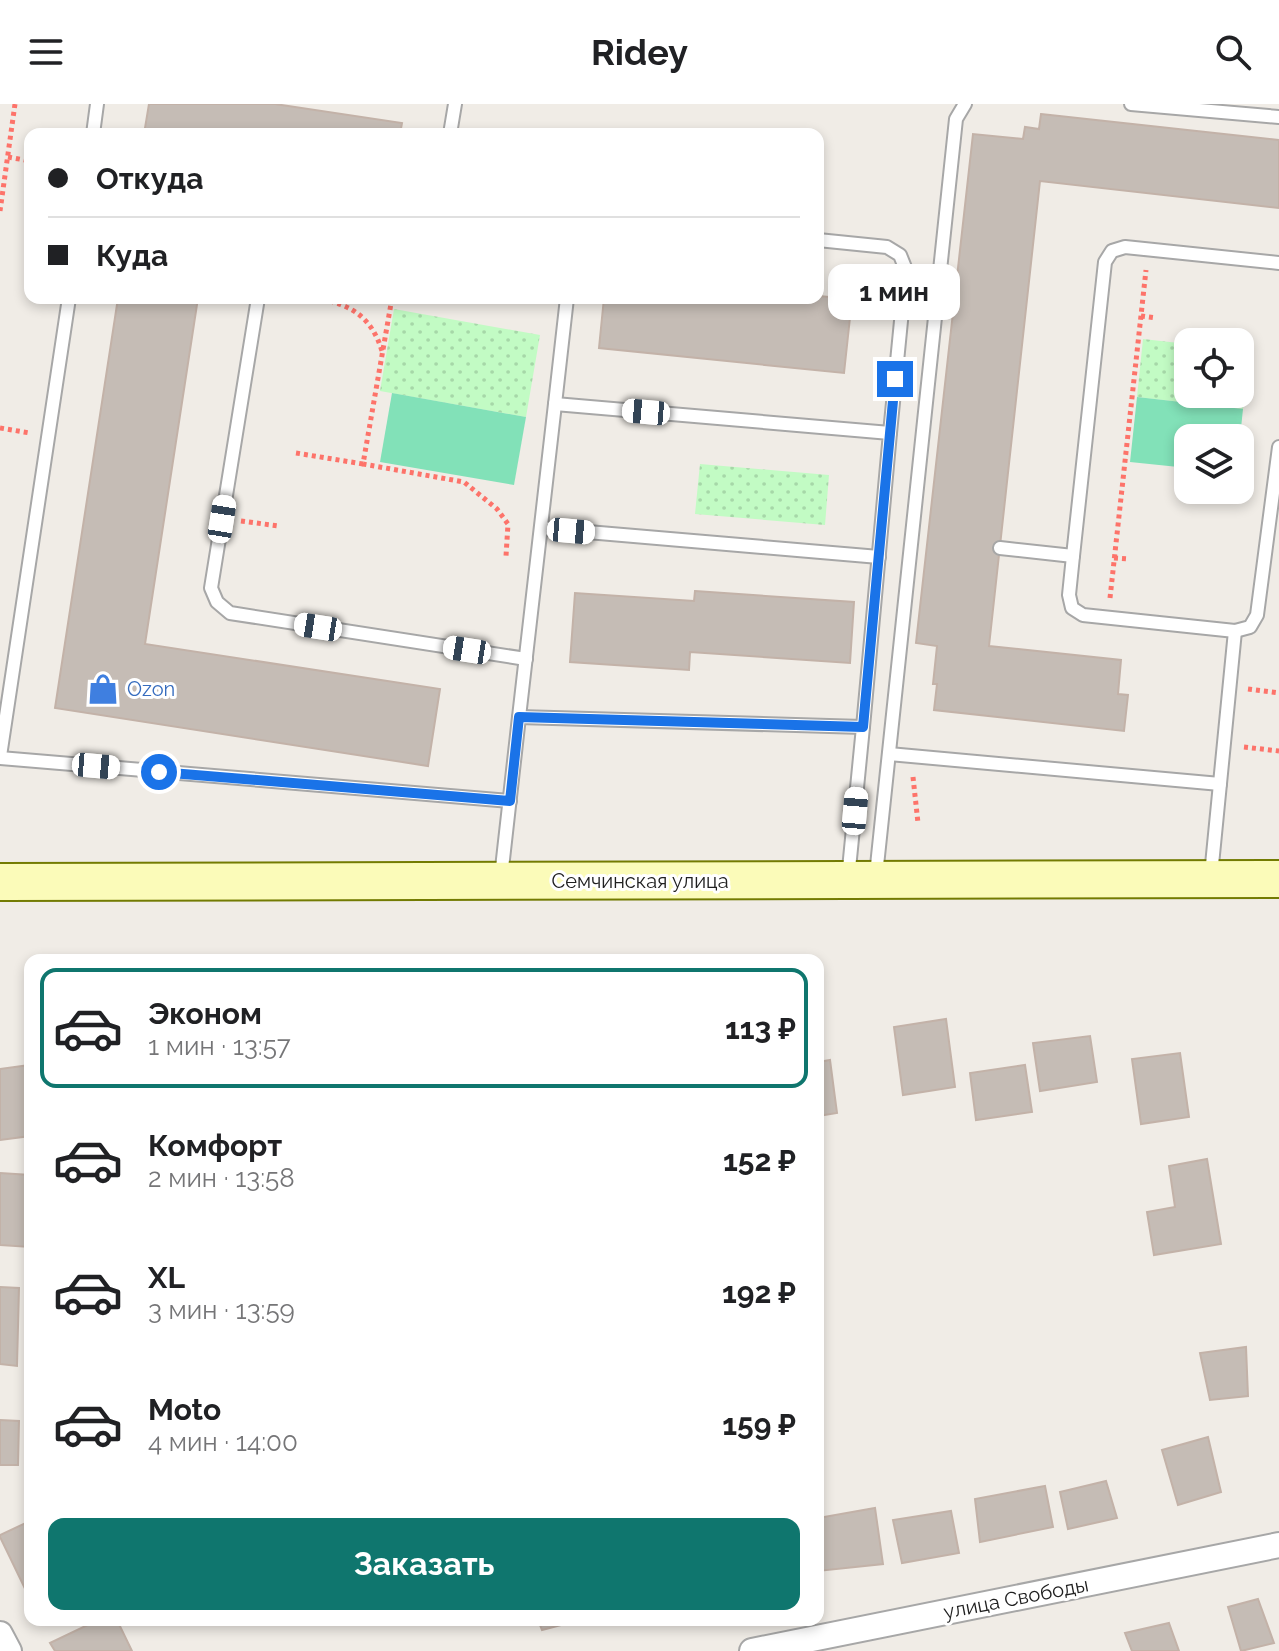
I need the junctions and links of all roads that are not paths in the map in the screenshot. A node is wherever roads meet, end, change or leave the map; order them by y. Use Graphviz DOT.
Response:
graph roads {
  1 [pos="97,104"];
  2 [pos="455,104"];
  3 [pos="965,104"];
  4 [pos="1131,104"];
  5 [pos="1279,117"];
  6 [pos="94,128"];
  7 [pos="451,128"];
  8 [pos="824,241"];
  9 [pos="1279,263"];
  10 [pos="68,304"];
  11 [pos="257,304"];
  12 [pos="566,304"];
  13 [pos="555,404"];
  14 [pos="890,433"];
  15 [pos="1279,447"];
  16 [pos="541,528"];
  17 [pos="911,538"];
  18 [pos="927,540"];
  19 [pos="1000,548"];
  20 [pos="1073,556"];
  21 [pos="879,557"];
  22 [pos="1235,631"];
  23 [pos="526,659"];
  24 [pos="519,717"];
  25 [pos="863,727"];
  26 [pos="889,754"];
  27 [pos="0,757"];
  28 [pos="1220,784"];
  29 [pos="510,801"];
  30 [pos="1211,878"];
  31 [pos="1279,879"];
  32 [pos="501,880"];
  33 [pos="0,882"];
  34 [pos="861,882"];
  35 [pos="1279,1545"];
  36 [pos="0,1634"];
  37 [pos="9,1651"];
  38 [pos="752,1651"];
  1 -- 6 [label="lane"];
  2 -- 7 [label="lane"];
  3 -- 17 [label="lane"];
  4 -- 5 [label="lane"];
  8 -- 14 [label="lane"];
  9 -- 20 [label="lane"];
  10 -- 27 [label="lane"];
  11 -- 23 [label="lane"];
  12 -- 13 [label="lane"];
  13 -- 14 [label="lane"];
  13 -- 16 [label="lane"];
  14 -- 21 [label="lane"];
  15 -- 22 [label="lane"];
  16 -- 21 [label="lane"];
  16 -- 23 [label="lane"];
  17 -- 18 [label="lane"];
  17 -- 26 [label="lane"];
  19 -- 20 [label="lane"];
  20 -- 22 [label="lane"];
  21 -- 25 [label="lane"];
  22 -- 28 [label="lane"];
  23 -- 24 [label="lane"];
  24 -- 25 [label="lane"];
  24 -- 29 [label="lane"];
  25 -- 34 [label="lane"];
  26 -- 28 [label="lane"];
  26 -- 34 [label="lane"];
  27 -- 29 [label="lane"];
  28 -- 30 [label="lane"];
  29 -- 32 [label="lane"];
  30 -- 31 [label="street, Семчинская улица"];
  30 -- 34 [label="street, Семчинская улица"];
  32 -- 33 [label="street, Семчинская улица"];
  32 -- 34 [label="street, Семчинская улица"];
  35 -- 38 [label="street, улица Свободы"];
  36 -- 37 [label="street"];
}
